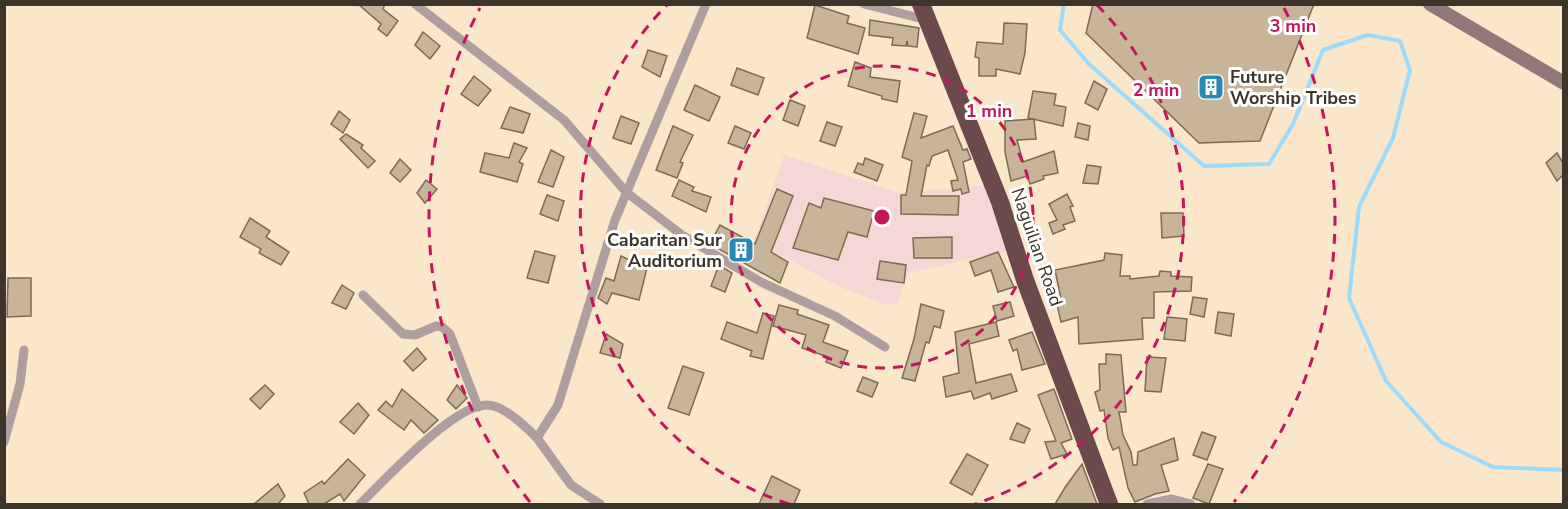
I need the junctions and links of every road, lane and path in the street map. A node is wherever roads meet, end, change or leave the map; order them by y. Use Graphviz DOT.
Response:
graph roads {
  1 [pos="415,4"];
  2 [pos="706,4"];
  3 [pos="864,4"];
  4 [pos="1430,4"];
  5 [pos="924,12"];
  6 [pos="1563,83"];
  7 [pos="626,192"];
  8 [pos="363,295"];
  9 [pos="885,347"];
  10 [pos="24,350"];
  11 [pos="478,407"];
  12 [pos="537,438"];
  13 [pos="4,442"];
  14 [pos="360,504"];
  15 [pos="600,504"];
  16 [pos="1109,504"];
  17 [pos="1147,504"];
  18 [pos="1191,504"];
  1 -- 7 [label="street"];
  2 -- 7 [label="street"];
  3 -- 5 [label="street"];
  4 -- 6 [label="street"];
  5 -- 16 [label="highway, Naguilian Road"];
  7 -- 9 [label="street"];
  7 -- 12 [label="street"];
  8 -- 11 [label="street"];
  10 -- 13 [label="street"];
  11 -- 12 [label="street"];
  11 -- 14 [label="street"];
  12 -- 15 [label="street"];
  17 -- 18 [label="street"];
}
